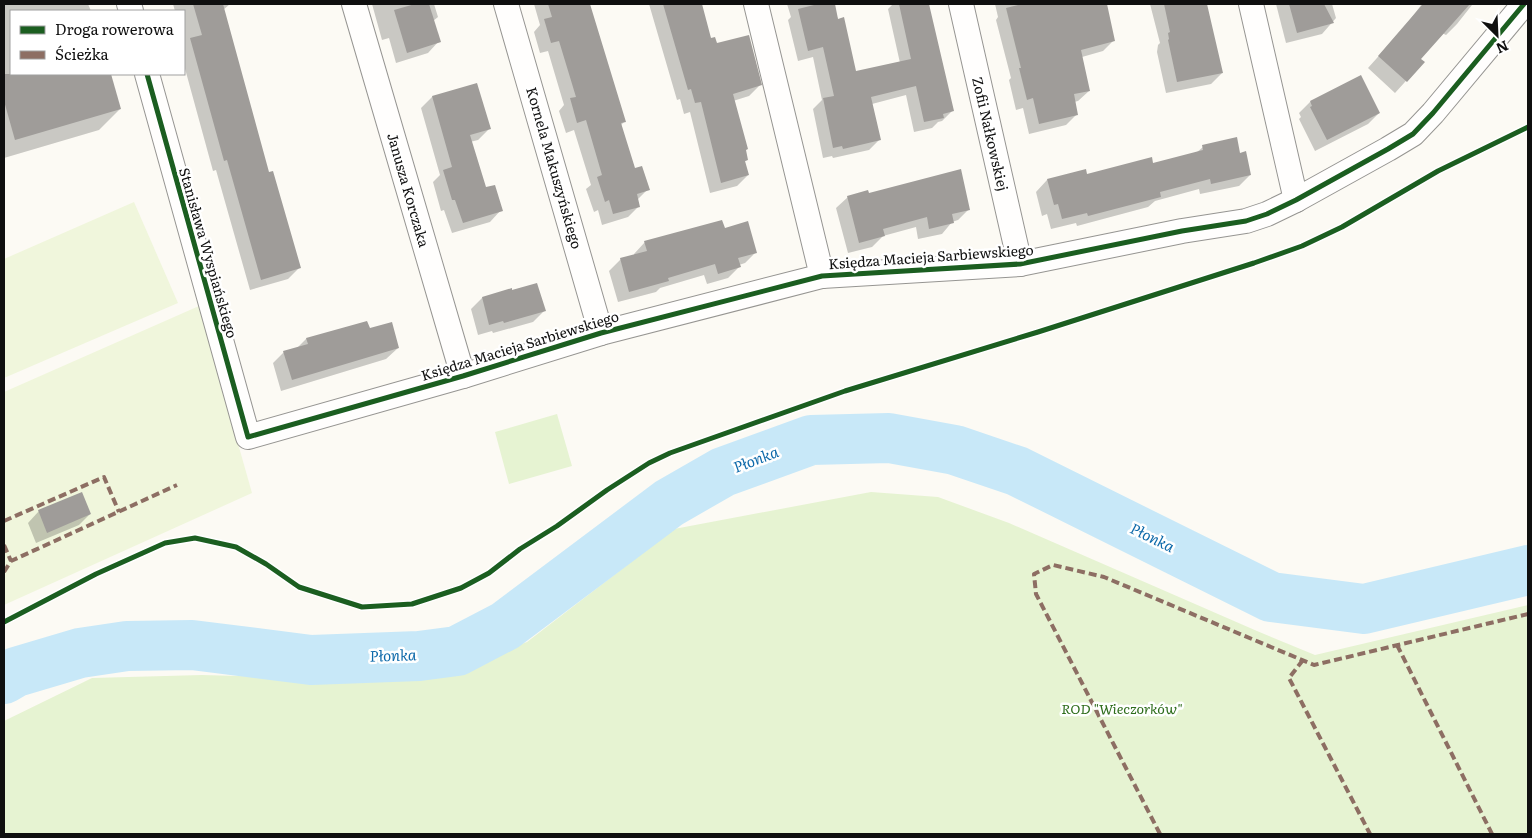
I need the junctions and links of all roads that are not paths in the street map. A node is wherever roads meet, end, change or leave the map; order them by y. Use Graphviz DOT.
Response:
graph roads {
  1 [pos="354,4"];
  2 [pos="506,4"];
  3 [pos="756,4"];
  4 [pos="961,4"];
  5 [pos="1251,4"];
  6 [pos="1524,4"];
  7 [pos="147,75"];
  8 [pos="1296,200"];
  9 [pos="1020,264"];
  10 [pos="822,276"];
  11 [pos="601,333"];
  12 [pos="463,376"];
  13 [pos="248,437"];
  1 -- 12 [label="street, Janusza Korczaka"];
  2 -- 11 [label="street, Kornela Makuszyńskiego"];
  3 -- 10 [label="street"];
  4 -- 9 [label="street, Zofii Nałkowskiej"];
  5 -- 8 [label="street"];
  6 -- 8 [label="street, Księdza Macieja Sarbiewskiego"];
  7 -- 13 [label="street, Stanisława Wyspiańskiego"];
  8 -- 9 [label="street, Księdza Macieja Sarbiewskiego"];
  9 -- 10 [label="street, Księdza Macieja Sarbiewskiego"];
  10 -- 11 [label="street, Księdza Macieja Sarbiewskiego"];
  11 -- 12 [label="street, Księdza Macieja Sarbiewskiego"];
  12 -- 13 [label="street, Księdza Macieja Sarbiewskiego"];
}
